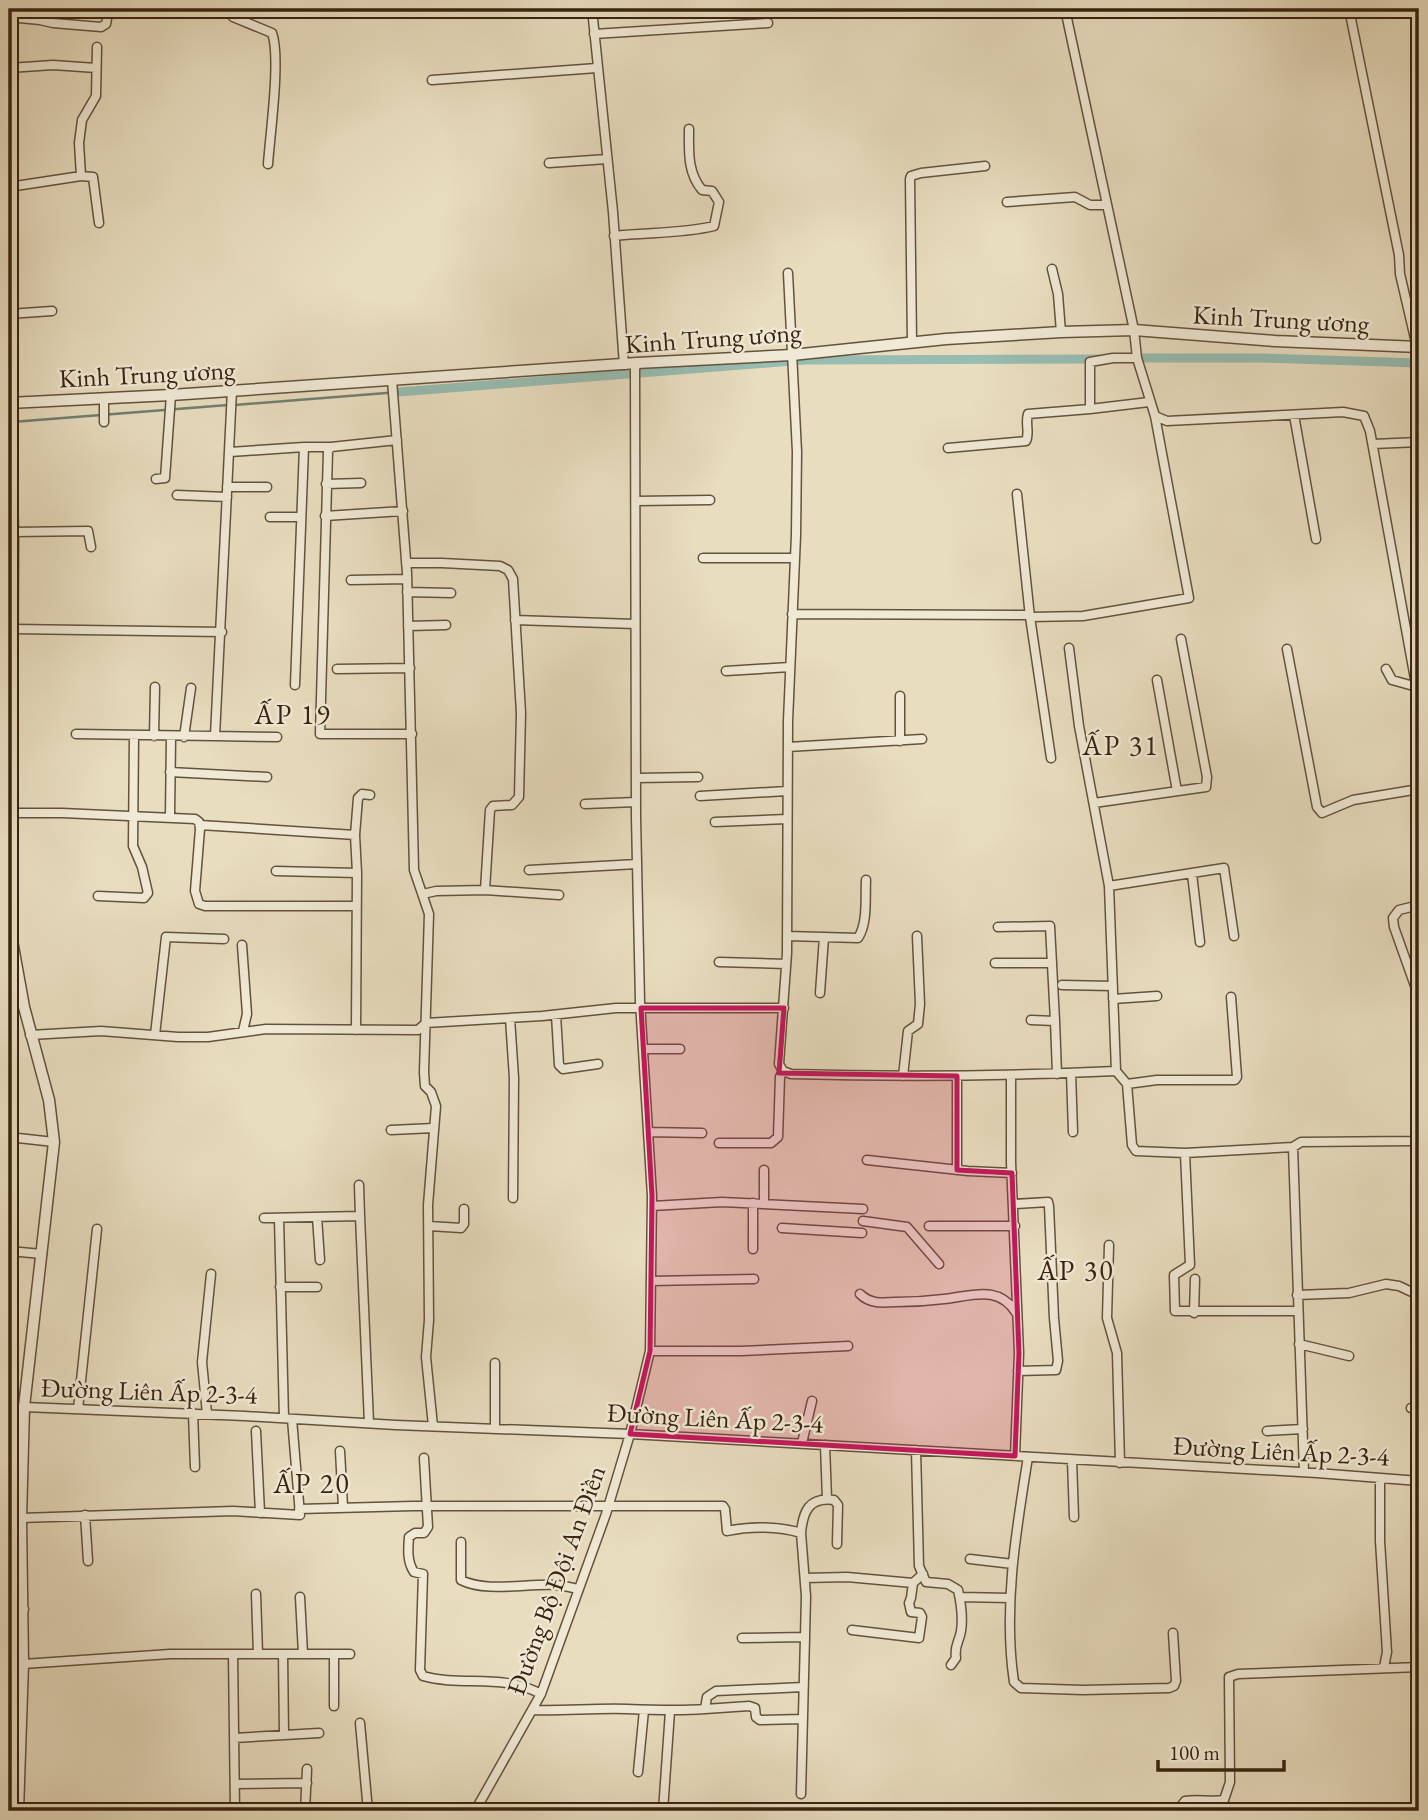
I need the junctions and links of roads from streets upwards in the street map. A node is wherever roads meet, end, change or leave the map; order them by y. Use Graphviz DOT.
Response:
graph roads {
  1 [pos="42,9"];
  2 [pos="226,9"];
  3 [pos="592,9"];
  4 [pos="1065,9"];
  5 [pos="1349,9"];
  6 [pos="108,13"];
  7 [pos="9,17"];
  8 [pos="40,20"];
  9 [pos="768,23"];
  10 [pos="594,34"];
  11 [pos="97,47"];
  12 [pos="9,68"];
  13 [pos="96,68"];
  14 [pos="597,68"];
  15 [pos="432,80"];
  16 [pos="689,129"];
  17 [pos="607,159"];
  18 [pos="549,163"];
  19 [pos="268,164"];
  20 [pos="985,166"];
  21 [pos="81,176"];
  22 [pos="9,187"];
  23 [pos="1007,202"];
  24 [pos="1106,205"];
  25 [pos="99,223"];
  26 [pos="614,236"];
  27 [pos="1052,269"];
  28 [pos="788,273"];
  29 [pos="52,311"];
  30 [pos="9,314"];
  31 [pos="1061,332"];
  32 [pos="1134,336"];
  33 [pos="912,342"];
  34 [pos="1418,347"];
  35 [pos="793,357"];
  36 [pos="1138,358"];
  37 [pos="624,365"];
  38 [pos="636,369"];
  39 [pos="391,388"];
  40 [pos="232,393"];
  41 [pos="104,398"];
  42 [pos="170,399"];
  43 [pos="9,402"];
  44 [pos="1149,402"];
  45 [pos="1090,409"];
  46 [pos="10,411"];
  47 [pos="1294,415"];
  48 [pos="1155,416"];
  49 [pos="104,422"];
  50 [pos="10,430"];
  51 [pos="397,440"];
  52 [pos="1419,442"];
  53 [pos="1373,444"];
  54 [pos="304,447"];
  55 [pos="331,447"];
  56 [pos="948,448"];
  57 [pos="230,452"];
  58 [pos="156,479"];
  59 [pos="10,482"];
  60 [pos="361,482"];
  61 [pos="326,484"];
  62 [pos="267,486"];
  63 [pos="227,487"];
  64 [pos="1017,494"];
  65 [pos="177,495"];
  66 [pos="227,497"];
  67 [pos="710,500"];
  68 [pos="636,501"];
  69 [pos="403,511"];
  70 [pos="325,516"];
  71 [pos="270,517"];
  72 [pos="301,517"];
  73 [pos="13,531"];
  74 [pos="1316,539"];
  75 [pos="91,547"];
  76 [pos="703,558"];
  77 [pos="795,558"];
  78 [pos="406,564"];
  79 [pos="407,579"];
  80 [pos="351,580"];
  81 [pos="407,592"];
  82 [pos="451,593"];
  83 [pos="792,614"];
  84 [pos="1029,616"];
  85 [pos="515,620"];
  86 [pos="635,624"];
  87 [pos="446,625"];
  88 [pos="408,626"];
  89 [pos="13,629"];
  90 [pos="222,632"];
  91 [pos="1181,639"];
  92 [pos="1069,648"];
  93 [pos="1287,649"];
  94 [pos="790,667"];
  95 [pos="410,668"];
  96 [pos="337,669"];
  97 [pos="1386,669"];
  98 [pos="726,671"];
  99 [pos="1157,680"];
  100 [pos="295,685"];
  101 [pos="155,687"];
  102 [pos="1417,687"];
  103 [pos="191,688"];
  104 [pos="900,696"];
  105 [pos="1419,701"];
  106 [pos="76,734"];
  107 [pos="412,734"];
  108 [pos="134,736"];
  109 [pos="154,736"];
  110 [pos="215,736"];
  111 [pos="171,737"];
  112 [pos="184,737"];
  113 [pos="277,737"];
  114 [pos="922,740"];
  115 [pos="900,741"];
  116 [pos="788,747"];
  117 [pos="1051,758"];
  118 [pos="170,772"];
  119 [pos="267,777"];
  120 [pos="698,777"];
  121 [pos="636,778"];
  122 [pos="1419,789"];
  123 [pos="787,791"];
  124 [pos="1177,791"];
  125 [pos="370,795"];
  126 [pos="700,796"];
  127 [pos="636,802"];
  128 [pos="1094,803"];
  129 [pos="585,804"];
  130 [pos="12,813"];
  131 [pos="135,816"];
  132 [pos="170,817"];
  133 [pos="787,819"];
  134 [pos="715,822"];
  135 [pos="200,825"];
  136 [pos="355,835"];
  137 [pos="637,863"];
  138 [pos="529,870"];
  139 [pos="276,871"];
  140 [pos="357,873"];
  141 [pos="1192,874"];
  142 [pos="866,880"];
  143 [pos="10,882"];
  144 [pos="1109,886"];
  145 [pos="485,890"];
  146 [pos="423,894"];
  147 [pos="559,895"];
  148 [pos="98,896"];
  149 [pos="1419,905"];
  150 [pos="356,906"];
  151 [pos="998,927"];
  152 [pos="787,936"];
  153 [pos="917,936"];
  154 [pos="1234,936"];
  155 [pos="824,937"];
  156 [pos="224,939"];
  157 [pos="1200,942"];
  158 [pos="242,945"];
  159 [pos="719,962"];
  160 [pos="995,963"];
  161 [pos="1052,963"];
  162 [pos="786,964"];
  163 [pos="1062,985"];
  164 [pos="1113,985"];
  165 [pos="820,993"];
  166 [pos="1157,996"];
  167 [pos="1231,996"];
  168 [pos="1419,997"];
  169 [pos="1113,999"];
  170 [pos="641,1008"];
  171 [pos="784,1008"];
  172 [pos="556,1015"];
  173 [pos="510,1018"];
  174 [pos="1031,1020"];
  175 [pos="1055,1021"];
  176 [pos="426,1023"];
  177 [pos="356,1030"];
  178 [pos="243,1031"];
  179 [pos="30,1035"];
  180 [pos="155,1035"];
  181 [pos="643,1049"];
  182 [pos="680,1049"];
  183 [pos="598,1065"];
  184 [pos="783,1071"];
  185 [pos="1116,1071"];
  186 [pos="1072,1073"];
  187 [pos="1057,1074"];
  188 [pos="903,1076"];
  189 [pos="957,1076"];
  190 [pos="1012,1076"];
  191 [pos="1127,1084"];
  192 [pos="434,1128"];
  193 [pos="391,1130"];
  194 [pos="648,1132"];
  195 [pos="1073,1132"];
  196 [pos="702,1133"];
  197 [pos="9,1137"];
  198 [pos="1419,1139"];
  199 [pos="54,1142"];
  200 [pos="719,1143"];
  201 [pos="1293,1147"];
  202 [pos="1185,1153"];
  203 [pos="867,1160"];
  204 [pos="764,1170"];
  205 [pos="957,1170"];
  206 [pos="1012,1172"];
  207 [pos="359,1185"];
  208 [pos="513,1198"];
  209 [pos="753,1203"];
  210 [pos="764,1203"];
  211 [pos="1014,1204"];
  212 [pos="652,1206"];
  213 [pos="464,1209"];
  214 [pos="863,1209"];
  215 [pos="360,1216"];
  216 [pos="317,1217"];
  217 [pos="264,1218"];
  218 [pos="279,1218"];
  219 [pos="863,1221"];
  220 [pos="429,1226"];
  221 [pos="929,1226"];
  222 [pos="1015,1226"];
  223 [pos="782,1228"];
  224 [pos="97,1229"];
  225 [pos="862,1233"];
  226 [pos="1109,1245"];
  227 [pos="753,1249"];
  228 [pos="9,1251"];
  229 [pos="42,1254"];
  230 [pos="320,1259"];
  231 [pos="939,1264"];
  232 [pos="211,1274"];
  233 [pos="754,1279"];
  234 [pos="1195,1279"];
  235 [pos="651,1281"];
  236 [pos="280,1287"];
  237 [pos="317,1287"];
  238 [pos="1419,1293"];
  239 [pos="860,1294"];
  240 [pos="1297,1296"];
  241 [pos="1298,1311"];
  242 [pos="1194,1313"];
  243 [pos="1018,1315"];
  244 [pos="1299,1345"];
  245 [pos="848,1346"];
  246 [pos="650,1351"];
  247 [pos="1349,1356"];
  248 [pos="495,1363"];
  249 [pos="1018,1371"];
  250 [pos="812,1401"];
  251 [pos="24,1406"];
  252 [pos="78,1409"];
  253 [pos="9,1410"];
  254 [pos="193,1413"];
  255 [pos="207,1414"];
  256 [pos="288,1418"];
  257 [pos="369,1423"];
  258 [pos="433,1426"];
  259 [pos="495,1428"];
  260 [pos="1303,1429"];
  261 [pos="256,1431"];
  262 [pos="1267,1431"];
  263 [pos="630,1434"];
  264 [pos="802,1443"];
  265 [pos="825,1445"];
  266 [pos="915,1450"];
  267 [pos="340,1451"];
  268 [pos="1015,1456"];
  269 [pos="1028,1457"];
  270 [pos="424,1458"];
  271 [pos="1072,1460"];
  272 [pos="1120,1463"];
  273 [pos="195,1467"];
  274 [pos="1304,1472"];
  275 [pos="1380,1478"];
  276 [pos="1419,1481"];
  277 [pos="827,1499"];
  278 [pos="343,1507"];
  279 [pos="426,1507"];
  280 [pos="608,1507"];
  281 [pos="299,1509"];
  282 [pos="260,1513"];
  283 [pos="9,1515"];
  284 [pos="85,1515"];
  285 [pos="1074,1517"];
  286 [pos="21,1518"];
  287 [pos="801,1533"];
  288 [pos="461,1542"];
  289 [pos="837,1544"];
  290 [pos="970,1559"];
  291 [pos="88,1561"];
  292 [pos="1013,1564"];
  293 [pos="923,1574"];
  294 [pos="805,1578"];
  295 [pos="913,1583"];
  296 [pos="578,1590"];
  297 [pos="256,1594"];
  298 [pos="300,1597"];
  299 [pos="960,1597"];
  300 [pos="1010,1598"];
  301 [pos="9,1609"];
  302 [pos="23,1609"];
  303 [pos="852,1630"];
  304 [pos="1173,1633"];
  305 [pos="805,1637"];
  306 [pos="742,1638"];
  307 [pos="233,1654"];
  308 [pos="258,1654"];
  309 [pos="283,1654"];
  310 [pos="303,1654"];
  311 [pos="334,1654"];
  312 [pos="351,1654"];
  313 [pos="23,1664"];
  314 [pos="951,1665"];
  315 [pos="1384,1667"];
  316 [pos="1419,1667"];
  317 [pos="23,1676"];
  318 [pos="9,1678"];
  319 [pos="803,1687"];
  320 [pos="541,1694"];
  321 [pos="334,1706"];
  322 [pos="705,1709"];
  323 [pos="532,1710"];
  324 [pos="644,1710"];
  325 [pos="670,1711"];
  326 [pos="802,1719"];
  327 [pos="360,1723"];
  328 [pos="319,1733"];
  329 [pos="284,1735"];
  330 [pos="234,1738"];
  331 [pos="307,1769"];
  332 [pos="638,1772"];
  333 [pos="307,1783"];
  334 [pos="235,1784"];
  335 [pos="801,1794"];
  336 [pos="1185,1801"];
  337 [pos="190,1810"];
  338 [pos="18,1811"];
  339 [pos="87,1811"];
  340 [pos="235,1811"];
  341 [pos="305,1811"];
  342 [pos="368,1811"];
  343 [pos="475,1811"];
  344 [pos="663,1811"];
  345 [pos="1153,1811"];
  346 [pos="1185,1811"];
  1 -- 8 [label="street"];
  2 -- 19 [label="street"];
  3 -- 10 [label="street"];
  4 -- 24 [label="street"];
  5 -- 34 [label="street"];
  6 -- 8 [label="street"];
  7 -- 8 [label="street"];
  9 -- 10 [label="street"];
  10 -- 14 [label="street"];
  11 -- 13 [label="street"];
  12 -- 13 [label="street"];
  13 -- 21 [label="street"];
  14 -- 15 [label="street"];
  14 -- 17 [label="street"];
  16 -- 26 [label="street"];
  17 -- 18 [label="street"];
  17 -- 26 [label="street"];
  20 -- 33 [label="street"];
  21 -- 22 [label="street"];
  21 -- 25 [label="street"];
  23 -- 24 [label="street"];
  24 -- 32 [label="street"];
  26 -- 37 [label="street"];
  27 -- 31 [label="street"];
  28 -- 35 [label="street"];
  29 -- 30 [label="street"];
  31 -- 32 [label="street, Kinh Trung ương"];
  31 -- 33 [label="street, Kinh Trung ương"];
  32 -- 34 [label="street, Kinh Trung ương"];
  32 -- 36 [label="street"];
  33 -- 35 [label="street, Kinh Trung ương"];
  35 -- 38 [label="street, Kinh Trung ương"];
  35 -- 77 [label="street"];
  36 -- 44 [label="street"];
  36 -- 45 [label="street"];
  37 -- 38 [label="street, Kinh Trung ương"];
  37 -- 39 [label="street, Kinh Trung ương"];
  38 -- 68 [label="street, Đường Bộ Đội An Điền"];
  39 -- 40 [label="street, Kinh Trung ương"];
  39 -- 51 [label="street"];
  40 -- 42 [label="street, Kinh Trung ương"];
  40 -- 57 [label="street"];
  41 -- 42 [label="street, Kinh Trung ương"];
  41 -- 43 [label="street, Kinh Trung ương"];
  41 -- 49 [label="street"];
  42 -- 58 [label="street"];
  43 -- 46 [label="street"];
  44 -- 45 [label="street"];
  44 -- 48 [label="street"];
  45 -- 56 [label="street"];
  46 -- 50 [label="street"];
  47 -- 48 [label="street"];
  47 -- 53 [label="street"];
  47 -- 74 [label="street"];
  48 -- 84 [label="street"];
  50 -- 59 [label="street"];
  51 -- 55 [label="street"];
  51 -- 69 [label="street"];
  52 -- 53 [label="street"];
  53 -- 102 [label="street"];
  54 -- 55 [label="street"];
  54 -- 57 [label="street"];
  54 -- 72 [label="street"];
  55 -- 61 [label="street"];
  57 -- 63 [label="street"];
  59 -- 73 [label="street"];
  60 -- 61 [label="street"];
  61 -- 70 [label="street"];
  62 -- 63 [label="street"];
  63 -- 66 [label="street"];
  64 -- 84 [label="street"];
  65 -- 66 [label="street"];
  66 -- 90 [label="street"];
  67 -- 68 [label="street"];
  68 -- 86 [label="street, Đường Bộ Đội An Điền"];
  69 -- 70 [label="street"];
  69 -- 78 [label="street"];
  70 -- 107 [label="street"];
  71 -- 72 [label="street"];
  72 -- 100 [label="street"];
  73 -- 75 [label="street"];
  73 -- 89 [label="street"];
  76 -- 77 [label="street"];
  77 -- 83 [label="street"];
  78 -- 79 [label="street"];
  78 -- 85 [label="street"];
  79 -- 80 [label="street"];
  79 -- 81 [label="street"];
  81 -- 82 [label="street"];
  81 -- 88 [label="street"];
  83 -- 84 [label="street"];
  83 -- 94 [label="street"];
  84 -- 117 [label="street"];
  85 -- 86 [label="street"];
  85 -- 145 [label="street"];
  86 -- 121 [label="street, Đường Bộ Đội An Điền"];
  87 -- 88 [label="street"];
  88 -- 95 [label="street"];
  89 -- 90 [label="street"];
  89 -- 130 [label="street"];
  90 -- 110 [label="street"];
  91 -- 124 [label="street"];
  92 -- 128 [label="street"];
  93 -- 122 [label="street"];
  94 -- 98 [label="street"];
  94 -- 116 [label="street"];
  95 -- 96 [label="street"];
  95 -- 107 [label="street"];
  97 -- 102 [label="street"];
  99 -- 124 [label="street"];
  101 -- 109 [label="street"];
  102 -- 105 [label="street"];
  103 -- 112 [label="street"];
  104 -- 115 [label="street"];
  106 -- 108 [label="street"];
  107 -- 146 [label="street"];
  108 -- 109 [label="street"];
  108 -- 131 [label="street"];
  109 -- 111 [label="street"];
  110 -- 112 [label="street"];
  110 -- 113 [label="street"];
  111 -- 112 [label="street"];
  111 -- 118 [label="street"];
  114 -- 115 [label="street"];
  115 -- 116 [label="street"];
  116 -- 123 [label="street"];
  118 -- 119 [label="street"];
  118 -- 132 [label="street"];
  120 -- 121 [label="street"];
  121 -- 127 [label="street, Đường Bộ Đội An Điền"];
  123 -- 126 [label="street"];
  123 -- 133 [label="street"];
  124 -- 128 [label="street"];
  125 -- 136 [label="street"];
  127 -- 129 [label="street"];
  127 -- 137 [label="street, Đường Bộ Đội An Điền"];
  128 -- 144 [label="street"];
  130 -- 131 [label="street"];
  130 -- 143 [label="street"];
  131 -- 132 [label="street"];
  131 -- 148 [label="street"];
  132 -- 135 [label="street"];
  133 -- 134 [label="street"];
  133 -- 152 [label="street"];
  135 -- 136 [label="street"];
  135 -- 150 [label="street"];
  136 -- 140 [label="street"];
  137 -- 138 [label="street"];
  137 -- 170 [label="street, Đường Bộ Đội An Điền"];
  139 -- 140 [label="street"];
  140 -- 150 [label="street"];
  141 -- 144 [label="street"];
  141 -- 154 [label="street"];
  141 -- 157 [label="street"];
  142 -- 155 [label="street"];
  143 -- 179 [label="street"];
  144 -- 164 [label="street"];
  145 -- 146 [label="street"];
  145 -- 147 [label="street"];
  146 -- 176 [label="street"];
  149 -- 168 [label="street"];
  150 -- 177 [label="street"];
  151 -- 161 [label="street"];
  152 -- 155 [label="street"];
  152 -- 162 [label="street"];
  153 -- 188 [label="street"];
  155 -- 165 [label="street"];
  156 -- 180 [label="street"];
  158 -- 178 [label="street"];
  159 -- 162 [label="street"];
  160 -- 161 [label="street"];
  161 -- 175 [label="street"];
  162 -- 171 [label="street"];
  163 -- 164 [label="street"];
  164 -- 169 [label="street"];
  166 -- 169 [label="street"];
  167 -- 191 [label="street"];
  169 -- 185 [label="street"];
  170 -- 171 [label="street"];
  170 -- 172 [label="street"];
  170 -- 181 [label="street, Đường Bộ Đội An Điền"];
  171 -- 184 [label="street"];
  172 -- 173 [label="street"];
  172 -- 183 [label="street"];
  173 -- 176 [label="street"];
  173 -- 208 [label="street"];
  174 -- 175 [label="street"];
  175 -- 187 [label="street"];
  176 -- 177 [label="street"];
  176 -- 192 [label="street"];
  177 -- 178 [label="street"];
  178 -- 180 [label="street"];
  179 -- 180 [label="street"];
  179 -- 199 [label="street"];
  181 -- 182 [label="street"];
  181 -- 194 [label="street, Đường Bộ Đội An Điền"];
  184 -- 188 [label="street"];
  184 -- 200 [label="street"];
  185 -- 186 [label="street"];
  185 -- 191 [label="street"];
  186 -- 187 [label="street"];
  186 -- 195 [label="street"];
  187 -- 190 [label="street"];
  188 -- 189 [label="street"];
  189 -- 190 [label="street"];
  189 -- 205 [label="street"];
  190 -- 206 [label="street"];
  191 -- 202 [label="street"];
  192 -- 193 [label="street"];
  192 -- 220 [label="street"];
  194 -- 196 [label="street"];
  194 -- 212 [label="street, Đường Bộ Đội An Điền"];
  197 -- 199 [label="street"];
  198 -- 201 [label="street"];
  199 -- 229 [label="street"];
  201 -- 202 [label="street"];
  201 -- 240 [label="street"];
  202 -- 242 [label="street"];
  203 -- 205 [label="street"];
  204 -- 210 [label="street"];
  205 -- 206 [label="street"];
  206 -- 211 [label="street"];
  207 -- 215 [label="street"];
  209 -- 210 [label="street"];
  209 -- 212 [label="street"];
  209 -- 227 [label="street"];
  210 -- 214 [label="street"];
  211 -- 222 [label="street"];
  211 -- 249 [label="street"];
  212 -- 235 [label="street, Đường Bộ Đội An Điền"];
  213 -- 220 [label="street"];
  215 -- 216 [label="street"];
  215 -- 257 [label="street"];
  216 -- 218 [label="street"];
  216 -- 230 [label="street"];
  217 -- 218 [label="street"];
  218 -- 236 [label="street"];
  219 -- 231 [label="street"];
  220 -- 258 [label="street"];
  221 -- 222 [label="street"];
  222 -- 243 [label="street"];
  223 -- 225 [label="street"];
  224 -- 252 [label="street"];
  226 -- 272 [label="street"];
  228 -- 229 [label="street"];
  229 -- 251 [label="street"];
  232 -- 255 [label="street"];
  233 -- 235 [label="street"];
  234 -- 242 [label="street"];
  235 -- 246 [label="street, Đường Bộ Đội An Điền"];
  236 -- 237 [label="street"];
  236 -- 256 [label="street"];
  238 -- 240 [label="street"];
  239 -- 243 [label="street"];
  240 -- 241 [label="street"];
  241 -- 242 [label="street"];
  241 -- 244 [label="street"];
  243 -- 249 [label="street"];
  244 -- 247 [label="street"];
  244 -- 260 [label="street"];
  245 -- 246 [label="street"];
  246 -- 263 [label="street, Đường Bộ Đội An Điền"];
  248 -- 259 [label="street"];
  249 -- 268 [label="street"];
  250 -- 264 [label="street"];
  251 -- 252 [label="street, Đường Liên Ấp 2-3-4"];
  251 -- 253 [label="street, Đường Liên Ấp 2-3-4"];
  251 -- 286 [label="street"];
  252 -- 254 [label="street, Đường Liên Ấp 2-3-4"];
  254 -- 255 [label="street, Đường Liên Ấp 2-3-4"];
  254 -- 273 [label="street"];
  255 -- 256 [label="street, Đường Liên Ấp 2-3-4"];
  256 -- 257 [label="street, Đường Liên Ấp 2-3-4"];
  256 -- 281 [label="street"];
  257 -- 258 [label="street, Đường Liên Ấp 2-3-4"];
  258 -- 259 [label="street, Đường Liên Ấp 2-3-4"];
  259 -- 263 [label="street, Đường Liên Ấp 2-3-4"];
  260 -- 262 [label="street"];
  260 -- 274 [label="street"];
  261 -- 282 [label="street"];
  263 -- 264 [label="street, Đường Liên Ấp 2-3-4"];
  263 -- 280 [label="street, Đường Bộ Đội An Điền"];
  264 -- 265 [label="street, Đường Liên Ấp 2-3-4"];
  265 -- 266 [label="street, Đường Liên Ấp 2-3-4"];
  265 -- 277 [label="street"];
  266 -- 268 [label="street, Đường Liên Ấp 2-3-4"];
  266 -- 293 [label="street"];
  267 -- 278 [label="street"];
  268 -- 269 [label="street, Đường Liên Ấp 2-3-4"];
  269 -- 271 [label="street, Đường Liên Ấp 2-3-4"];
  269 -- 292 [label="street"];
  270 -- 279 [label="street"];
  271 -- 272 [label="street, Đường Liên Ấp 2-3-4"];
  271 -- 285 [label="street"];
  272 -- 274 [label="street, Đường Liên Ấp 2-3-4"];
  274 -- 275 [label="street, Đường Liên Ấp 2-3-4"];
  275 -- 276 [label="street, Đường Liên Ấp 2-3-4"];
  275 -- 315 [label="street"];
  277 -- 287 [label="street"];
  277 -- 289 [label="street"];
  278 -- 279 [label="street"];
  278 -- 281 [label="street"];
  279 -- 280 [label="street"];
  279 -- 320 [label="street"];
  280 -- 287 [label="street"];
  280 -- 296 [label="street, Đường Bộ Đội An Điền"];
  281 -- 282 [label="street"];
  282 -- 284 [label="street"];
  283 -- 286 [label="street"];
  284 -- 286 [label="street"];
  284 -- 291 [label="street"];
  286 -- 302 [label="street"];
  287 -- 294 [label="street"];
  288 -- 296 [label="street"];
  290 -- 292 [label="street"];
  292 -- 300 [label="street"];
  293 -- 295 [label="street"];
  293 -- 299 [label="street"];
  294 -- 295 [label="street"];
  294 -- 305 [label="street"];
  295 -- 303 [label="street"];
  296 -- 320 [label="street, Đường Bộ Đội An Điền"];
  297 -- 308 [label="street"];
  298 -- 310 [label="street"];
  299 -- 300 [label="street"];
  299 -- 314 [label="street"];
  300 -- 304 [label="street"];
  301 -- 302 [label="street"];
  302 -- 313 [label="street"];
  305 -- 306 [label="street"];
  305 -- 319 [label="street"];
  307 -- 308 [label="street"];
  307 -- 313 [label="street"];
  307 -- 330 [label="street"];
  308 -- 309 [label="street"];
  309 -- 310 [label="street"];
  309 -- 329 [label="street"];
  310 -- 311 [label="street"];
  311 -- 312 [label="street"];
  311 -- 321 [label="street"];
  313 -- 317 [label="street"];
  315 -- 316 [label="street"];
  315 -- 336 [label="street"];
  317 -- 318 [label="street"];
  317 -- 338 [label="street"];
  319 -- 322 [label="street"];
  319 -- 326 [label="street"];
  320 -- 323 [label="street, Đường Bộ Đội An Điền"];
  322 -- 325 [label="street"];
  322 -- 326 [label="street"];
  323 -- 324 [label="street"];
  323 -- 343 [label="street, Đường Bộ Đội An Điền"];
  324 -- 325 [label="street"];
  324 -- 332 [label="street"];
  325 -- 344 [label="street"];
  326 -- 335 [label="street"];
  327 -- 342 [label="street"];
  328 -- 329 [label="street"];
  329 -- 330 [label="street"];
  330 -- 334 [label="street"];
  331 -- 333 [label="street"];
  333 -- 334 [label="street"];
  333 -- 341 [label="street"];
  334 -- 340 [label="street"];
  336 -- 345 [label="street"];
  336 -- 346 [label="street"];
  337 -- 339 [label="street"];
}
